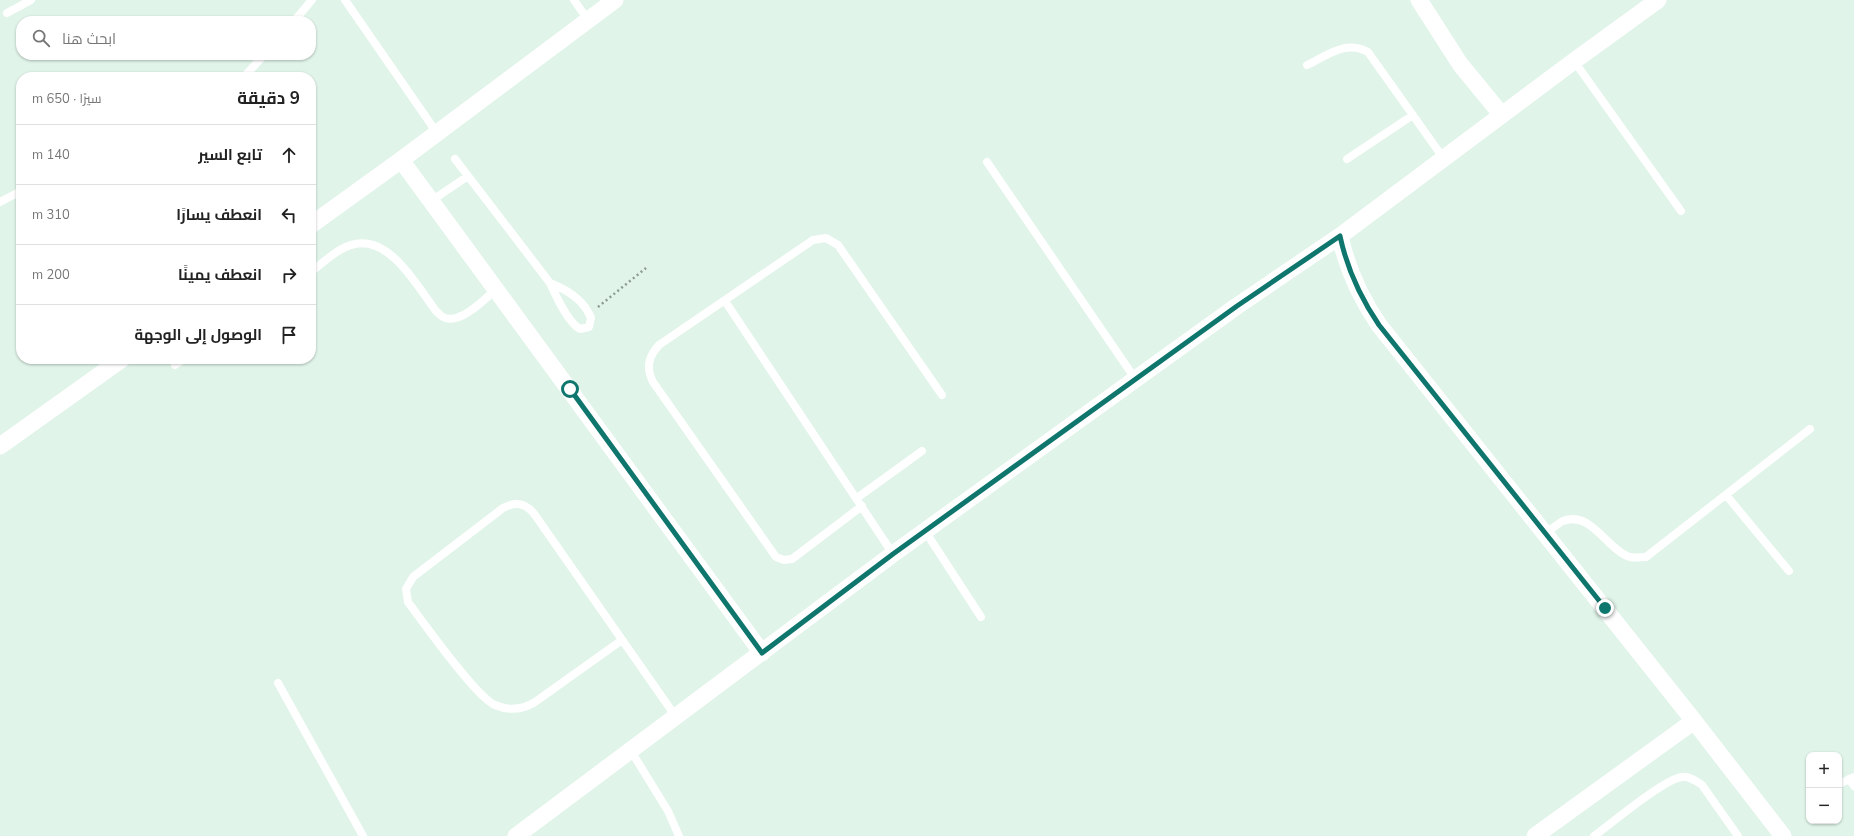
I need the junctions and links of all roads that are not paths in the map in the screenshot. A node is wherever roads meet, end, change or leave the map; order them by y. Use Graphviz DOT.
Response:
graph roads {
  1 [pos="31,0"];
  2 [pos="312,0"];
  3 [pos="345,0"];
  4 [pos="574,0"];
  5 [pos="615,0"];
  6 [pos="1418,0"];
  7 [pos="1658,0"];
  8 [pos="7,13"];
  9 [pos="298,16"];
  10 [pos="588,20"];
  11 [pos="259,60"];
  12 [pos="1574,61"];
  13 [pos="1307,65"];
  14 [pos="249,72"];
  15 [pos="1501,114"];
  16 [pos="1413,115"];
  17 [pos="437,133"];
  18 [pos="455,159"];
  19 [pos="1347,159"];
  20 [pos="1444,159"];
  21 [pos="402,160"];
  22 [pos="987,162"];
  23 [pos="468,176"];
  24 [pos="16,194"];
  25 [pos="431,201"];
  26 [pos="0,202"];
  27 [pos="1681,210"];
  28 [pos="316,221"];
  29 [pos="1340,236"];
  30 [pos="316,268"];
  31 [pos="550,284"];
  32 [pos="496,289"];
  33 [pos="725,301"];
  34 [pos="115,364"];
  35 [pos="1136,380"];
  36 [pos="942,395"];
  37 [pos="1810,429"];
  38 [pos="0,446"];
  39 [pos="922,451"];
  40 [pos="1726,495"];
  41 [pos="857,498"];
  42 [pos="862,506"];
  43 [pos="925,531"];
  44 [pos="1545,533"];
  45 [pos="893,554"];
  46 [pos="1789,571"];
  47 [pos="981,617"];
  48 [pos="622,640"];
  49 [pos="762,653"];
  50 [pos="278,683"];
  51 [pos="676,717"];
  52 [pos="1694,721"];
  53 [pos="631,751"];
  54 [pos="1852,781"];
  55 [pos="1842,783"];
  56 [pos="363,836"];
  57 [pos="516,836"];
  58 [pos="679,836"];
  59 [pos="1535,836"];
  60 [pos="1594,836"];
  61 [pos="1738,836"];
  62 [pos="1783,836"];
  1 -- 8 [label="lane"];
  2 -- 9 [label="lane"];
  3 -- 17 [label="lane"];
  4 -- 10 [label="lane"];
  5 -- 10 [label="street"];
  6 -- 15 [label="street"];
  7 -- 12 [label="street"];
  10 -- 17 [label="street"];
  11 -- 14 [label="lane"];
  12 -- 15 [label="street"];
  12 -- 27 [label="lane"];
  13 -- 16 [label="lane"];
  15 -- 20 [label="street"];
  16 -- 19 [label="lane"];
  16 -- 20 [label="lane"];
  17 -- 21 [label="street"];
  18 -- 23 [label="lane"];
  20 -- 29 [label="street"];
  21 -- 25 [label="street"];
  21 -- 28 [label="street"];
  22 -- 35 [label="lane"];
  23 -- 25 [label="lane"];
  23 -- 31 [label="lane"];
  24 -- 26 [label="lane"];
  25 -- 32 [label="street"];
  29 -- 35 [label="street"];
  29 -- 44 [label="street"];
  30 -- 32 [label="lane"];
  31 -- 31 [label="lane"];
  32 -- 49 [label="street"];
  33 -- 36 [label="lane"];
  33 -- 41 [label="lane"];
  33 -- 42 [label="lane"];
  34 -- 38 [label="street"];
  35 -- 43 [label="street"];
  37 -- 40 [label="lane"];
  39 -- 41 [label="lane"];
  40 -- 44 [label="lane"];
  40 -- 46 [label="lane"];
  41 -- 42 [label="lane"];
  42 -- 45 [label="lane"];
  43 -- 45 [label="street"];
  43 -- 47 [label="lane"];
  44 -- 52 [label="street"];
  45 -- 49 [label="street"];
  48 -- 48 [label="lane"];
  48 -- 51 [label="lane"];
  49 -- 51 [label="street"];
  50 -- 56 [label="lane"];
  51 -- 53 [label="street"];
  52 -- 59 [label="street"];
  52 -- 62 [label="street"];
  53 -- 57 [label="street"];
  53 -- 58 [label="lane"];
  54 -- 55 [label="lane"];
  60 -- 61 [label="lane"];
}
